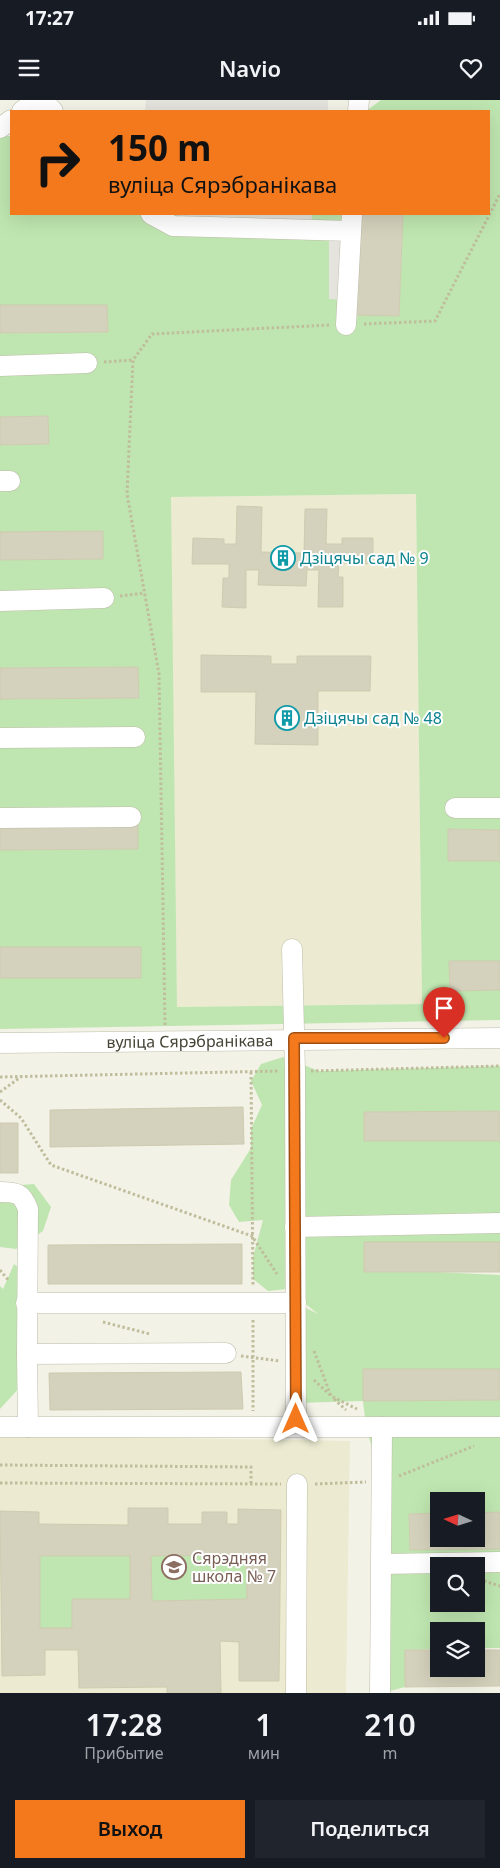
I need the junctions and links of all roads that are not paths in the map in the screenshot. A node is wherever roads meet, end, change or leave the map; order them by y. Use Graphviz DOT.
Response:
graph roads {
  1 [pos="37,100"];
  2 [pos="42,100"];
  3 [pos="23,110"];
  4 [pos="52,110"];
  5 [pos="153,215"];
  6 [pos="352,222"];
  7 [pos="346,325"];
  8 [pos="87,363"];
  9 [pos="0,366"];
  10 [pos="104,598"];
  11 [pos="0,601"];
  12 [pos="136,737"];
  13 [pos="0,738"];
  14 [pos="455,808"];
  15 [pos="500,808"];
  16 [pos="131,817"];
  17 [pos="0,818"];
  18 [pos="292,949"];
  19 [pos="294,1038"];
  20 [pos="500,1038"];
  21 [pos="0,1043"];
  22 [pos="0,1192"];
  23 [pos="500,1223"];
  24 [pos="296,1226"];
  25 [pos="296,1302"];
  26 [pos="26,1303"];
  27 [pos="226,1353"];
  28 [pos="27,1354"];
  29 [pos="0,1427"];
  30 [pos="296,1427"];
  31 [pos="382,1427"];
  32 [pos="500,1427"];
  33 [pos="28,1428"];
  34 [pos="297,1484"];
  35 [pos="500,1562"];
  36 [pos="382,1564"];
  37 [pos="296,1693"];
  38 [pos="380,1693"];
  1 -- 3 [label="street"];
  2 -- 4 [label="street"];
  5 -- 6 [label="street"];
  6 -- 7 [label="street"];
  8 -- 9 [label="street"];
  10 -- 11 [label="street"];
  12 -- 13 [label="street"];
  14 -- 15 [label="street"];
  16 -- 17 [label="street"];
  18 -- 19 [label="street"];
  19 -- 20 [label="street, вуліца Сярэбранікава"];
  19 -- 21 [label="street, вуліца Сярэбранікава"];
  19 -- 24 [label="street"];
  22 -- 26 [label="street"];
  23 -- 24 [label="street"];
  24 -- 25 [label="street"];
  25 -- 26 [label="street"];
  25 -- 30 [label="street"];
  26 -- 28 [label="street"];
  27 -- 28 [label="street"];
  28 -- 33 [label="street"];
  29 -- 33 [label="street"];
  30 -- 31 [label="street"];
  30 -- 33 [label="street"];
  31 -- 32 [label="street"];
  31 -- 36 [label="street"];
  34 -- 37 [label="street"];
  35 -- 36 [label="street"];
  36 -- 38 [label="street"];
}
